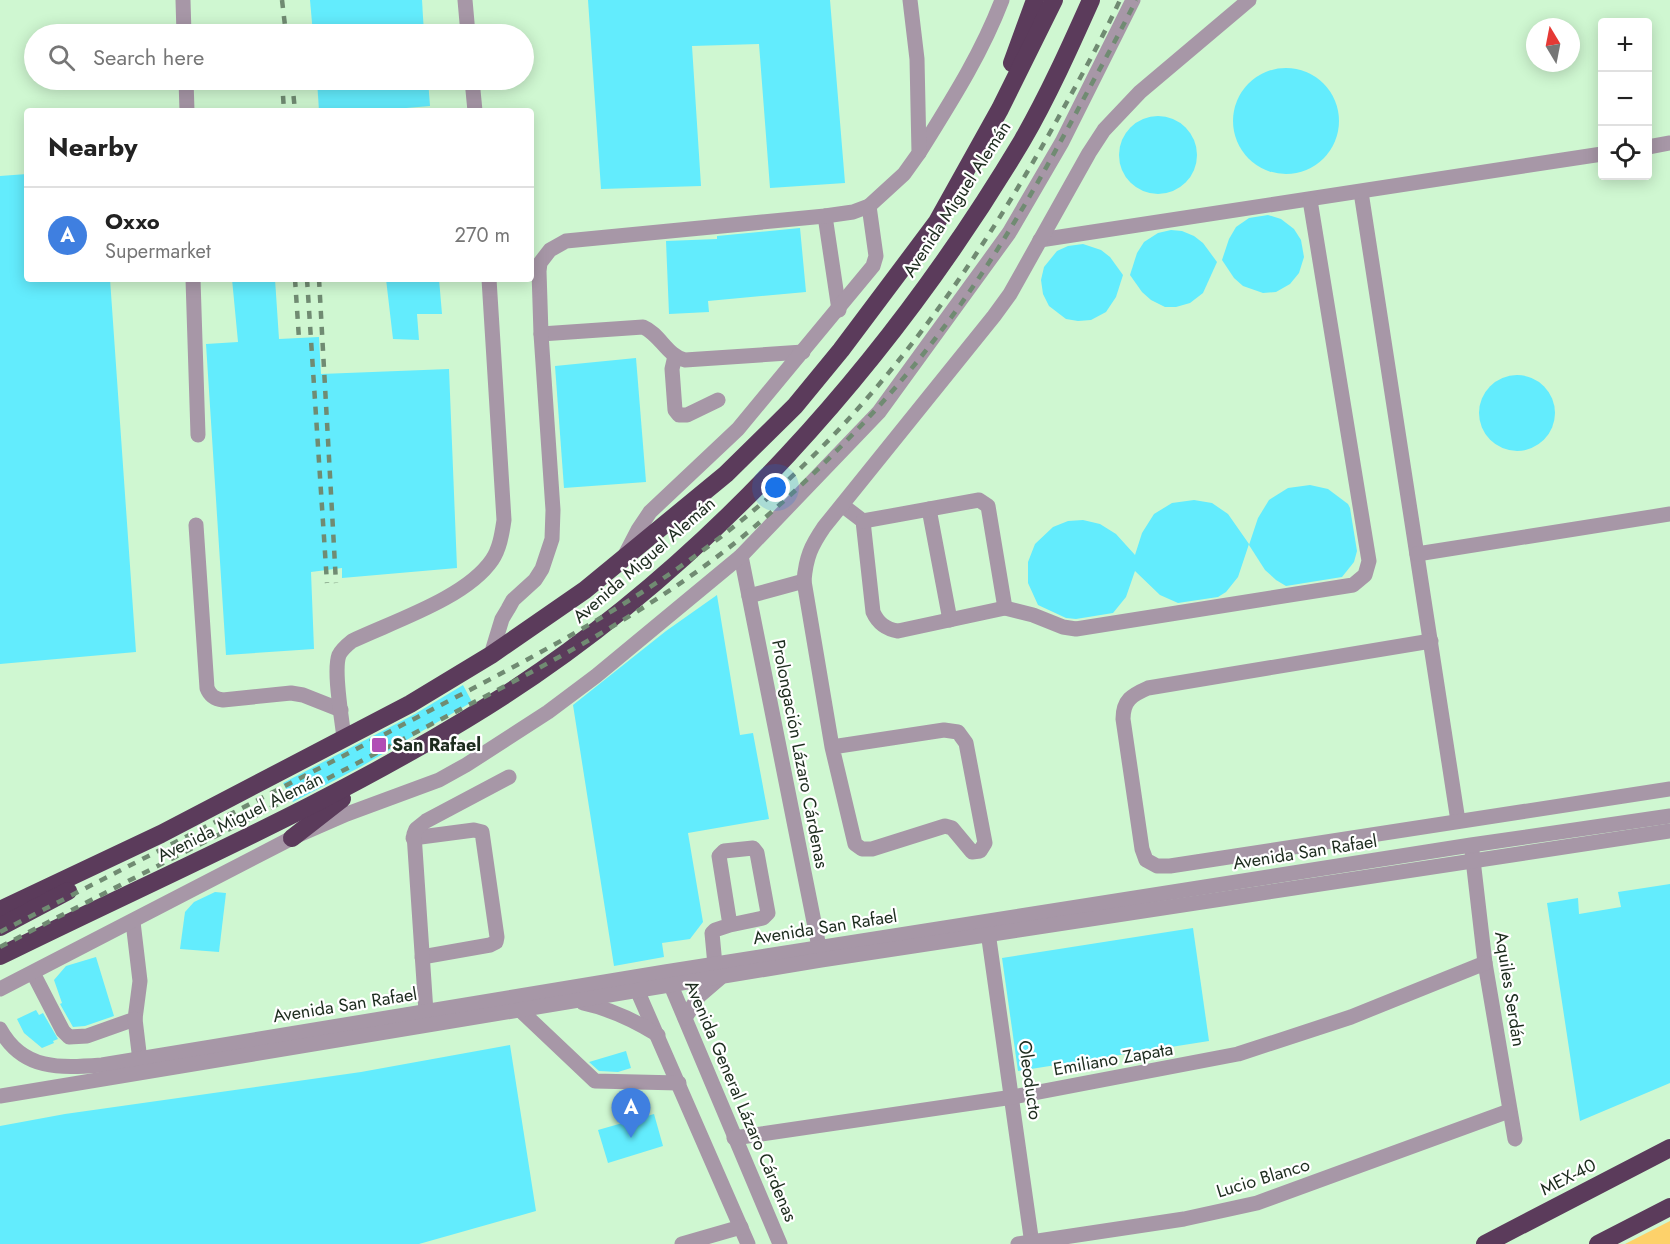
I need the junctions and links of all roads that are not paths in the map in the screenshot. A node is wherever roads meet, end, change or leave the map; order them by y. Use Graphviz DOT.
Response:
graph roads {
  1 [pos="183,0"];
  2 [pos="465,0"];
  3 [pos="910,0"];
  4 [pos="1002,0"];
  5 [pos="1035,0"];
  6 [pos="1054,0"];
  7 [pos="1091,0"];
  8 [pos="1133,0"];
  9 [pos="1249,0"];
  10 [pos="184,24"];
  11 [pos="467,24"];
  12 [pos="186,90"];
  13 [pos="473,90"];
  14 [pos="187,108"];
  15 [pos="475,108"];
  16 [pos="1000,109"];
  17 [pos="1670,143"];
  18 [pos="1652,146"];
  19 [pos="919,153"];
  20 [pos="1598,155"];
  21 [pos="1361,192"];
  22 [pos="1311,200"];
  23 [pos="869,206"];
  24 [pos="825,216"];
  25 [pos="1040,240"];
  26 [pos="193,282"];
  27 [pos="489,282"];
  28 [pos="838,310"];
  29 [pos="541,334"];
  30 [pos="803,352"];
  31 [pos="675,356"];
  32 [pos="717,400"];
  33 [pos="198,435"];
  34 [pos="842,505"];
  35 [pos="928,508"];
  36 [pos="1670,514"];
  37 [pos="863,521"];
  38 [pos="196,525"];
  39 [pos="1417,554"];
  40 [pos="741,556"];
  41 [pos="622,559"];
  42 [pos="804,581"];
  43 [pos="748,596"];
  44 [pos="1005,608"];
  45 [pos="950,620"];
  46 [pos="1431,642"];
  47 [pos="491,655"];
  48 [pos="340,710"];
  49 [pos="344,738"];
  50 [pos="832,747"];
  51 [pos="379,770"];
  52 [pos="509,777"];
  53 [pos="1670,789"];
  54 [pos="1670,816"];
  55 [pos="1458,821"];
  56 [pos="1670,831"];
  57 [pos="162,834"];
  58 [pos="292,838"];
  59 [pos="413,838"];
  60 [pos="1472,853"];
  61 [pos="0,910"];
  62 [pos="133,922"];
  63 [pos="730,925"];
  64 [pos="0,927"];
  65 [pos="988,928"];
  66 [pos="820,954"];
  67 [pos="0,956"];
  68 [pos="422,957"];
  69 [pos="1485,963"];
  70 [pos="719,971"];
  71 [pos="33,973"];
  72 [pos="668,979"];
  73 [pos="635,984"];
  74 [pos="0,989"];
  75 [pos="575,1001"];
  76 [pos="520,1010"];
  77 [pos="426,1012"];
  78 [pos="685,1018"];
  79 [pos="135,1019"];
  80 [pos="0,1029"];
  81 [pos="658,1035"];
  82 [pos="140,1066"];
  83 [pos="679,1083"];
  84 [pos="0,1096"];
  85 [pos="1012,1097"];
  86 [pos="1509,1111"];
  87 [pos="734,1138"];
  88 [pos="1515,1139"];
  89 [pos="1670,1148"];
  90 [pos="1670,1207"];
  91 [pos="741,1227"];
  92 [pos="1027,1243"];
  93 [pos="682,1244"];
  94 [pos="748,1244"];
  95 [pos="780,1244"];
  96 [pos="1485,1244"];
  97 [pos="1598,1244"];
  1 -- 10 [label="street"];
  2 -- 11 [label="street"];
  3 -- 19 [label="street"];
  4 -- 19 [label="street"];
  5 -- 16 [label="highway"];
  6 -- 16 [label="highway, Avenida Miguel Alemán"];
  7 -- 51 [label="highway, Avenida Miguel Alemán"];
  8 -- 40 [label="street"];
  9 -- 25 [label="street"];
  12 -- 14 [label="street"];
  13 -- 15 [label="street"];
  16 -- 41 [label="highway, Avenida Miguel Alemán"];
  17 -- 18 [label="street"];
  19 -- 23 [label="street"];
  20 -- 21 [label="street"];
  21 -- 22 [label="street"];
  21 -- 39 [label="street"];
  22 -- 25 [label="street"];
  22 -- 44 [label="street"];
  23 -- 24 [label="street"];
  23 -- 28 [label="street"];
  24 -- 28 [label="street"];
  24 -- 29 [label="street"];
  25 -- 34 [label="street"];
  26 -- 33 [label="street"];
  27 -- 48 [label="street"];
  28 -- 30 [label="street"];
  29 -- 31 [label="street"];
  29 -- 47 [label="street"];
  30 -- 31 [label="street"];
  30 -- 41 [label="street"];
  31 -- 32 [label="street"];
  34 -- 37 [label="street"];
  34 -- 42 [label="street"];
  35 -- 37 [label="street"];
  35 -- 44 [label="street"];
  35 -- 45 [label="street"];
  36 -- 39 [label="street"];
  37 -- 45 [label="street"];
  38 -- 48 [label="street"];
  39 -- 46 [label="street"];
  40 -- 43 [label="street, Prolongación Lázaro Cárdenas"];
  40 -- 58 [label="street"];
  41 -- 47 [label="highway, Avenida Miguel Alemán"];
  42 -- 43 [label="street"];
  42 -- 50 [label="street"];
  43 -- 66 [label="street, Prolongación Lázaro Cárdenas"];
  44 -- 45 [label="street"];
  46 -- 55 [label="street"];
  46 -- 55 [label="street"];
  47 -- 49 [label="highway, Avenida Miguel Alemán"];
  48 -- 49 [label="street"];
  49 -- 57 [label="highway, Avenida Miguel Alemán"];
  50 -- 50 [label="street"];
  51 -- 58 [label="highway"];
  51 -- 67 [label="highway, Avenida Miguel Alemán"];
  52 -- 59 [label="street"];
  53 -- 55 [label="street"];
  54 -- 60 [label="street, Avenida San Rafael"];
  56 -- 60 [label="street, Avenida San Rafael"];
  57 -- 61 [label="highway, Avenida Miguel Alemán"];
  57 -- 64 [label="highway"];
  58 -- 62 [label="street"];
  59 -- 68 [label="street"];
  59 -- 68 [label="street"];
  60 -- 65 [label="street, Avenida San Rafael"];
  60 -- 69 [label="street, Aquiles Serdán"];
  62 -- 71 [label="street"];
  62 -- 79 [label="street"];
  63 -- 63 [label="street"];
  63 -- 70 [label="street"];
  65 -- 66 [label="street, Avenida San Rafael"];
  65 -- 85 [label="street, Oleoducto"];
  66 -- 70 [label="street, Avenida San Rafael"];
  68 -- 77 [label="street"];
  69 -- 85 [label="street, Emiliano Zapata"];
  69 -- 86 [label="street, Aquiles Serdán"];
  70 -- 72 [label="street, Avenida San Rafael"];
  70 -- 78 [label="street"];
  71 -- 74 [label="street"];
  71 -- 79 [label="street"];
  72 -- 73 [label="street, Avenida San Rafael"];
  72 -- 78 [label="street, Avenida General Lázaro Cárdenas"];
  73 -- 75 [label="street, Avenida San Rafael"];
  73 -- 77 [label="street, Avenida San Rafael"];
  73 -- 81 [label="street"];
  75 -- 76 [label="street, Avenida San Rafael"];
  75 -- 81 [label="street"];
  76 -- 82 [label="street, Avenida San Rafael"];
  76 -- 83 [label="street"];
  77 -- 82 [label="street, Avenida San Rafael"];
  78 -- 87 [label="street, Avenida General Lázaro Cárdenas"];
  79 -- 82 [label="street"];
  80 -- 82 [label="street, Avenida San Rafael"];
  81 -- 83 [label="street"];
  82 -- 84 [label="street, Avenida San Rafael"];
  83 -- 91 [label="street"];
  85 -- 87 [label="street, Emiliano Zapata"];
  85 -- 92 [label="street, Oleoducto"];
  86 -- 88 [label="street, Aquiles Serdán"];
  86 -- 92 [label="street, Lucio Blanco"];
  87 -- 95 [label="street, Avenida General Lázaro Cárdenas"];
  89 -- 96 [label="highway, MEX-40"];
  90 -- 97 [label="highway"];
  91 -- 93 [label="street"];
  91 -- 94 [label="street"];
}
